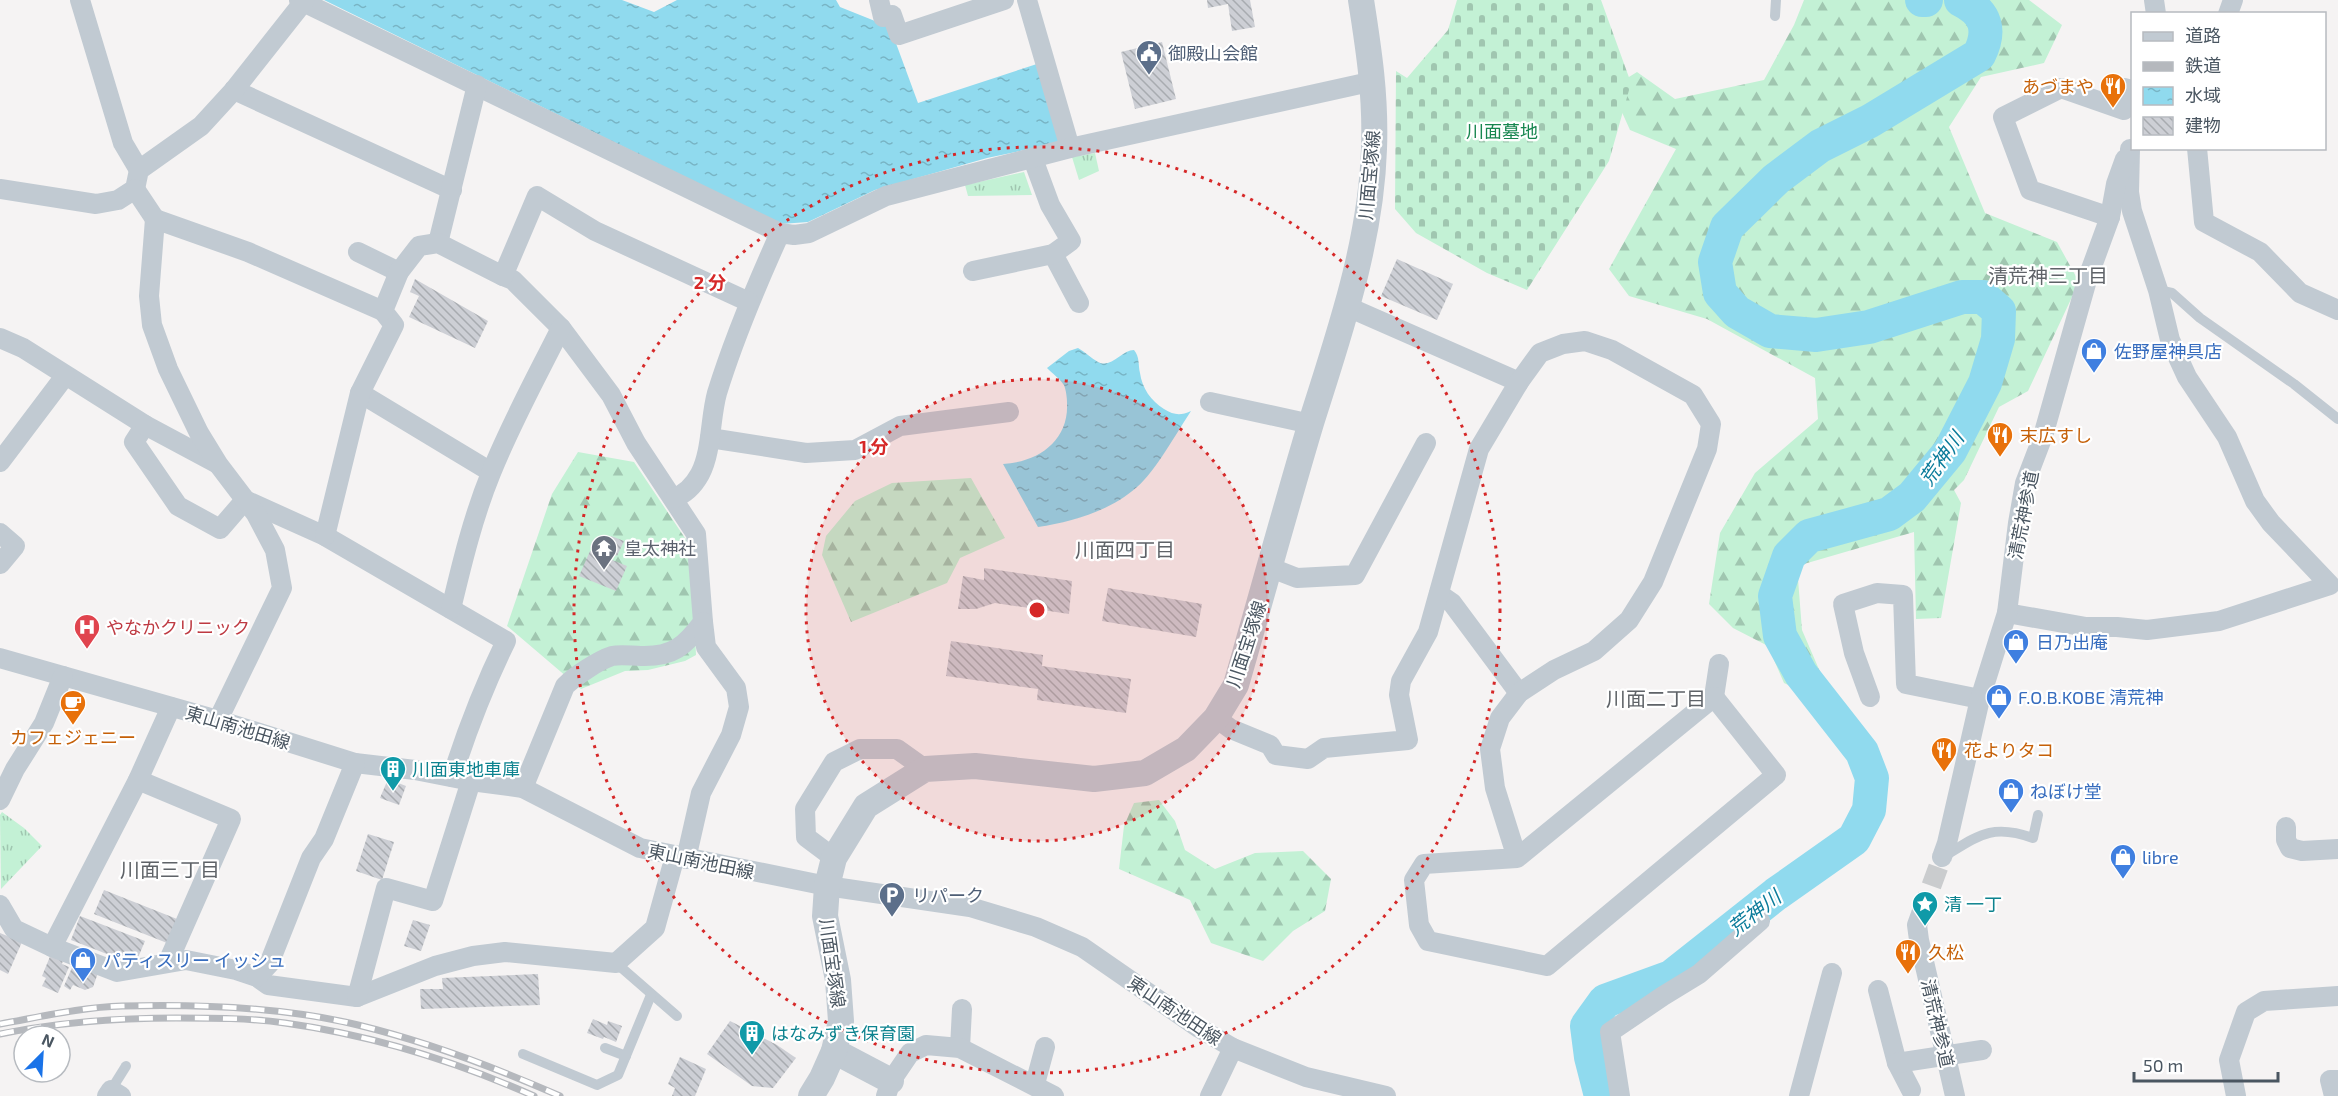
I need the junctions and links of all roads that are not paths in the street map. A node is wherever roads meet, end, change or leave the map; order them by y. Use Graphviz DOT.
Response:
graph roads {
  1 [pos="80,0"];
  2 [pos="879,0"];
  3 [pos="1004,0"];
  4 [pos="1028,0"];
  5 [pos="1360,0"];
  6 [pos="1776,0"];
  7 [pos="302,1"];
  8 [pos="1775,16"];
  9 [pos="1374,81"];
  10 [pos="477,85"];
  11 [pos="234,90"];
  12 [pos="2131,90"];
  13 [pos="1071,148"];
  14 [pos="2131,148"];
  15 [pos="2132,150"];
  16 [pos="2197,150"];
  17 [pos="1033,159"];
  18 [pos="139,170"];
  19 [pos="0,189"];
  20 [pos="135,189"];
  21 [pos="452,190"];
  22 [pos="2110,217"];
  23 [pos="155,219"];
  24 [pos="780,233"];
  25 [pos="438,243"];
  26 [pos="358,252"];
  27 [pos="1053,254"];
  28 [pos="972,271"];
  29 [pos="399,272"];
  30 [pos="504,276"];
  31 [pos="2158,290"];
  32 [pos="749,302"];
  33 [pos="1079,303"];
  34 [pos="1348,307"];
  35 [pos="2338,310"];
  36 [pos="383,311"];
  37 [pos="561,328"];
  38 [pos="0,338"];
  39 [pos="65,376"];
  40 [pos="1519,382"];
  41 [pos="360,393"];
  42 [pos="1210,402"];
  43 [pos="1009,412"];
  44 [pos="2338,419"];
  45 [pos="1311,424"];
  46 [pos="145,425"];
  47 [pos="710,438"];
  48 [pos="1426,443"];
  49 [pos="0,462"];
  50 [pos="218,464"];
  51 [pos="491,472"];
  52 [pos="674,498"];
  53 [pos="245,500"];
  54 [pos="0,533"];
  55 [pos="325,536"];
  56 [pos="0,564"];
  57 [pos="1269,567"];
  58 [pos="2334,588"];
  59 [pos="1440,594"];
  60 [pos="451,609"];
  61 [pos="2007,613"];
  62 [pos="703,622"];
  63 [pos="0,658"];
  64 [pos="1719,664"];
  65 [pos="63,676"];
  66 [pos="1519,693"];
  67 [pos="1714,697"];
  68 [pos="1870,697"];
  69 [pos="1980,699"];
  70 [pos="171,707"];
  71 [pos="1216,718"];
  72 [pos="218,720"];
  73 [pos="355,763"];
  74 [pos="925,769"];
  75 [pos="461,779"];
  76 [pos="138,780"];
  77 [pos="523,788"];
  78 [pos="0,800"];
  79 [pos="2038,815"];
  80 [pos="2286,827"];
  81 [pos="2338,849"];
  82 [pos="1942,857"];
  83 [pos="681,858"];
  84 [pos="834,858"];
  85 [pos="1517,858"];
  86 [pos="827,886"];
  87 [pos="0,905"];
  88 [pos="1921,914"];
  89 [pos="1760,921"];
  90 [pos="7,926"];
  91 [pos="52,947"];
  92 [pos="168,962"];
  93 [pos="616,963"];
  94 [pos="1832,973"];
  95 [pos="257,977"];
  96 [pos="1878,990"];
  97 [pos="651,995"];
  98 [pos="2338,996"];
  99 [pos="357,998"];
  100 [pos="962,1009"];
  101 [pos="677,1016"];
  102 [pos="1045,1047"];
  103 [pos="605,1048"];
  104 [pos="960,1048"];
  105 [pos="1233,1048"];
  106 [pos="1982,1050"];
  107 [pos="834,1051"];
  108 [pos="523,1054"];
  109 [pos="1946,1055"];
  110 [pos="626,1056"];
  111 [pos="1897,1063"];
  112 [pos="126,1066"];
  113 [pos="2338,1080"];
  114 [pos="1035,1084"];
  115 [pos="888,1088"];
  116 [pos="1911,1090"];
  117 [pos="113,1094"];
  118 [pos="811,1096"];
  119 [pos="1054,1096"];
  120 [pos="1210,1096"];
  121 [pos="1386,1096"];
  122 [pos="1620,1096"];
  123 [pos="1799,1096"];
  124 [pos="1955,1096"];
  125 [pos="2236,1096"];
  126 [pos="2334,1096"];
  1 -- 18 [label="street"];
  2 -- 3 [label="street"];
  4 -- 13 [label="street"];
  5 -- 9 [label="street, 川面宝塚線"];
  6 -- 8 [label="lane"];
  7 -- 10 [label="street"];
  7 -- 11 [label="street"];
  9 -- 13 [label="street"];
  9 -- 34 [label="street, 川面宝塚線"];
  10 -- 21 [label="street"];
  10 -- 24 [label="street"];
  11 -- 18 [label="street"];
  11 -- 21 [label="street"];
  12 -- 22 [label="street"];
  13 -- 17 [label="street"];
  14 -- 22 [label="street, 清荒神参道"];
  15 -- 31 [label="street"];
  16 -- 35 [label="street"];
  17 -- 24 [label="street"];
  17 -- 27 [label="street"];
  18 -- 20 [label="street"];
  19 -- 20 [label="street"];
  20 -- 23 [label="street"];
  21 -- 25 [label="street"];
  22 -- 61 [label="street, 清荒神参道"];
  23 -- 36 [label="street"];
  23 -- 50 [label="street"];
  24 -- 32 [label="street"];
  25 -- 29 [label="street"];
  25 -- 30 [label="street"];
  26 -- 29 [label="street"];
  27 -- 28 [label="street"];
  27 -- 33 [label="street"];
  29 -- 36 [label="street"];
  30 -- 32 [label="street"];
  30 -- 37 [label="street"];
  31 -- 44 [label="lane"];
  31 -- 58 [label="street"];
  32 -- 47 [label="street"];
  34 -- 40 [label="street"];
  34 -- 45 [label="street, 川面宝塚線"];
  36 -- 41 [label="street"];
  37 -- 51 [label="street"];
  37 -- 52 [label="street"];
  38 -- 39 [label="street"];
  39 -- 46 [label="street"];
  39 -- 49 [label="street"];
  40 -- 59 [label="street"];
  40 -- 66 [label="street"];
  41 -- 51 [label="street"];
  41 -- 55 [label="street"];
  42 -- 45 [label="street"];
  43 -- 47 [label="street"];
  45 -- 57 [label="street, 川面宝塚線"];
  46 -- 50 [label="street"];
  46 -- 53 [label="street"];
  47 -- 52 [label="street"];
  48 -- 57 [label="street"];
  50 -- 53 [label="street"];
  51 -- 60 [label="street"];
  52 -- 62 [label="street"];
  53 -- 55 [label="street"];
  53 -- 72 [label="street"];
  54 -- 56 [label="street"];
  55 -- 60 [label="street"];
  57 -- 71 [label="street, 川面宝塚線"];
  58 -- 61 [label="street"];
  59 -- 66 [label="street"];
  59 -- 71 [label="street"];
  60 -- 75 [label="street"];
  61 -- 69 [label="street, 清荒神参道"];
  62 -- 77 [label="street"];
  62 -- 83 [label="street"];
  63 -- 65 [label="street, 東山南池田線"];
  64 -- 67 [label="street"];
  65 -- 70 [label="street, 東山南池田線"];
  65 -- 78 [label="street"];
  66 -- 85 [label="street"];
  67 -- 85 [label="street"];
  67 -- 85 [label="street"];
  68 -- 69 [label="street"];
  69 -- 82 [label="street, 清荒神参道"];
  70 -- 72 [label="street, 東山南池田線"];
  70 -- 76 [label="street"];
  71 -- 74 [label="street, 川面宝塚線"];
  72 -- 73 [label="street, 東山南池田線"];
  73 -- 75 [label="street, 東山南池田線"];
  73 -- 95 [label="street"];
  74 -- 84 [label="street, 川面宝塚線"];
  74 -- 84 [label="street"];
  75 -- 77 [label="street, 東山南池田線"];
  75 -- 99 [label="street"];
  76 -- 91 [label="street"];
  76 -- 92 [label="street"];
  77 -- 83 [label="street, 東山南池田線"];
  79 -- 82 [label="lane"];
  80 -- 81 [label="street"];
  83 -- 86 [label="street, 東山南池田線"];
  83 -- 93 [label="street"];
  84 -- 86 [label="street, 川面宝塚線"];
  86 -- 105 [label="street, 東山南池田線"];
  86 -- 107 [label="street, 川面宝塚線"];
  87 -- 90 [label="street"];
  88 -- 109 [label="street, 清荒神参道"];
  89 -- 122 [label="street"];
  90 -- 91 [label="street"];
  91 -- 92 [label="street"];
  92 -- 95 [label="street"];
  93 -- 97 [label="lane"];
  93 -- 99 [label="street"];
  94 -- 123 [label="street"];
  95 -- 99 [label="street"];
  96 -- 111 [label="street"];
  97 -- 101 [label="lane"];
  97 -- 110 [label="lane"];
  98 -- 125 [label="street"];
  100 -- 104 [label="street"];
  102 -- 114 [label="street"];
  103 -- 110 [label="lane"];
  104 -- 114 [label="street"];
  104 -- 115 [label="street"];
  105 -- 120 [label="street"];
  105 -- 121 [label="street, 東山南池田線"];
  106 -- 109 [label="street"];
  107 -- 115 [label="street"];
  107 -- 118 [label="street, 川面宝塚線"];
  108 -- 110 [label="lane"];
  109 -- 111 [label="street"];
  109 -- 124 [label="street, 清荒神参道"];
  111 -- 116 [label="street"];
  112 -- 117 [label="lane"];
  113 -- 126 [label="street"];
  114 -- 119 [label="street"];
}
